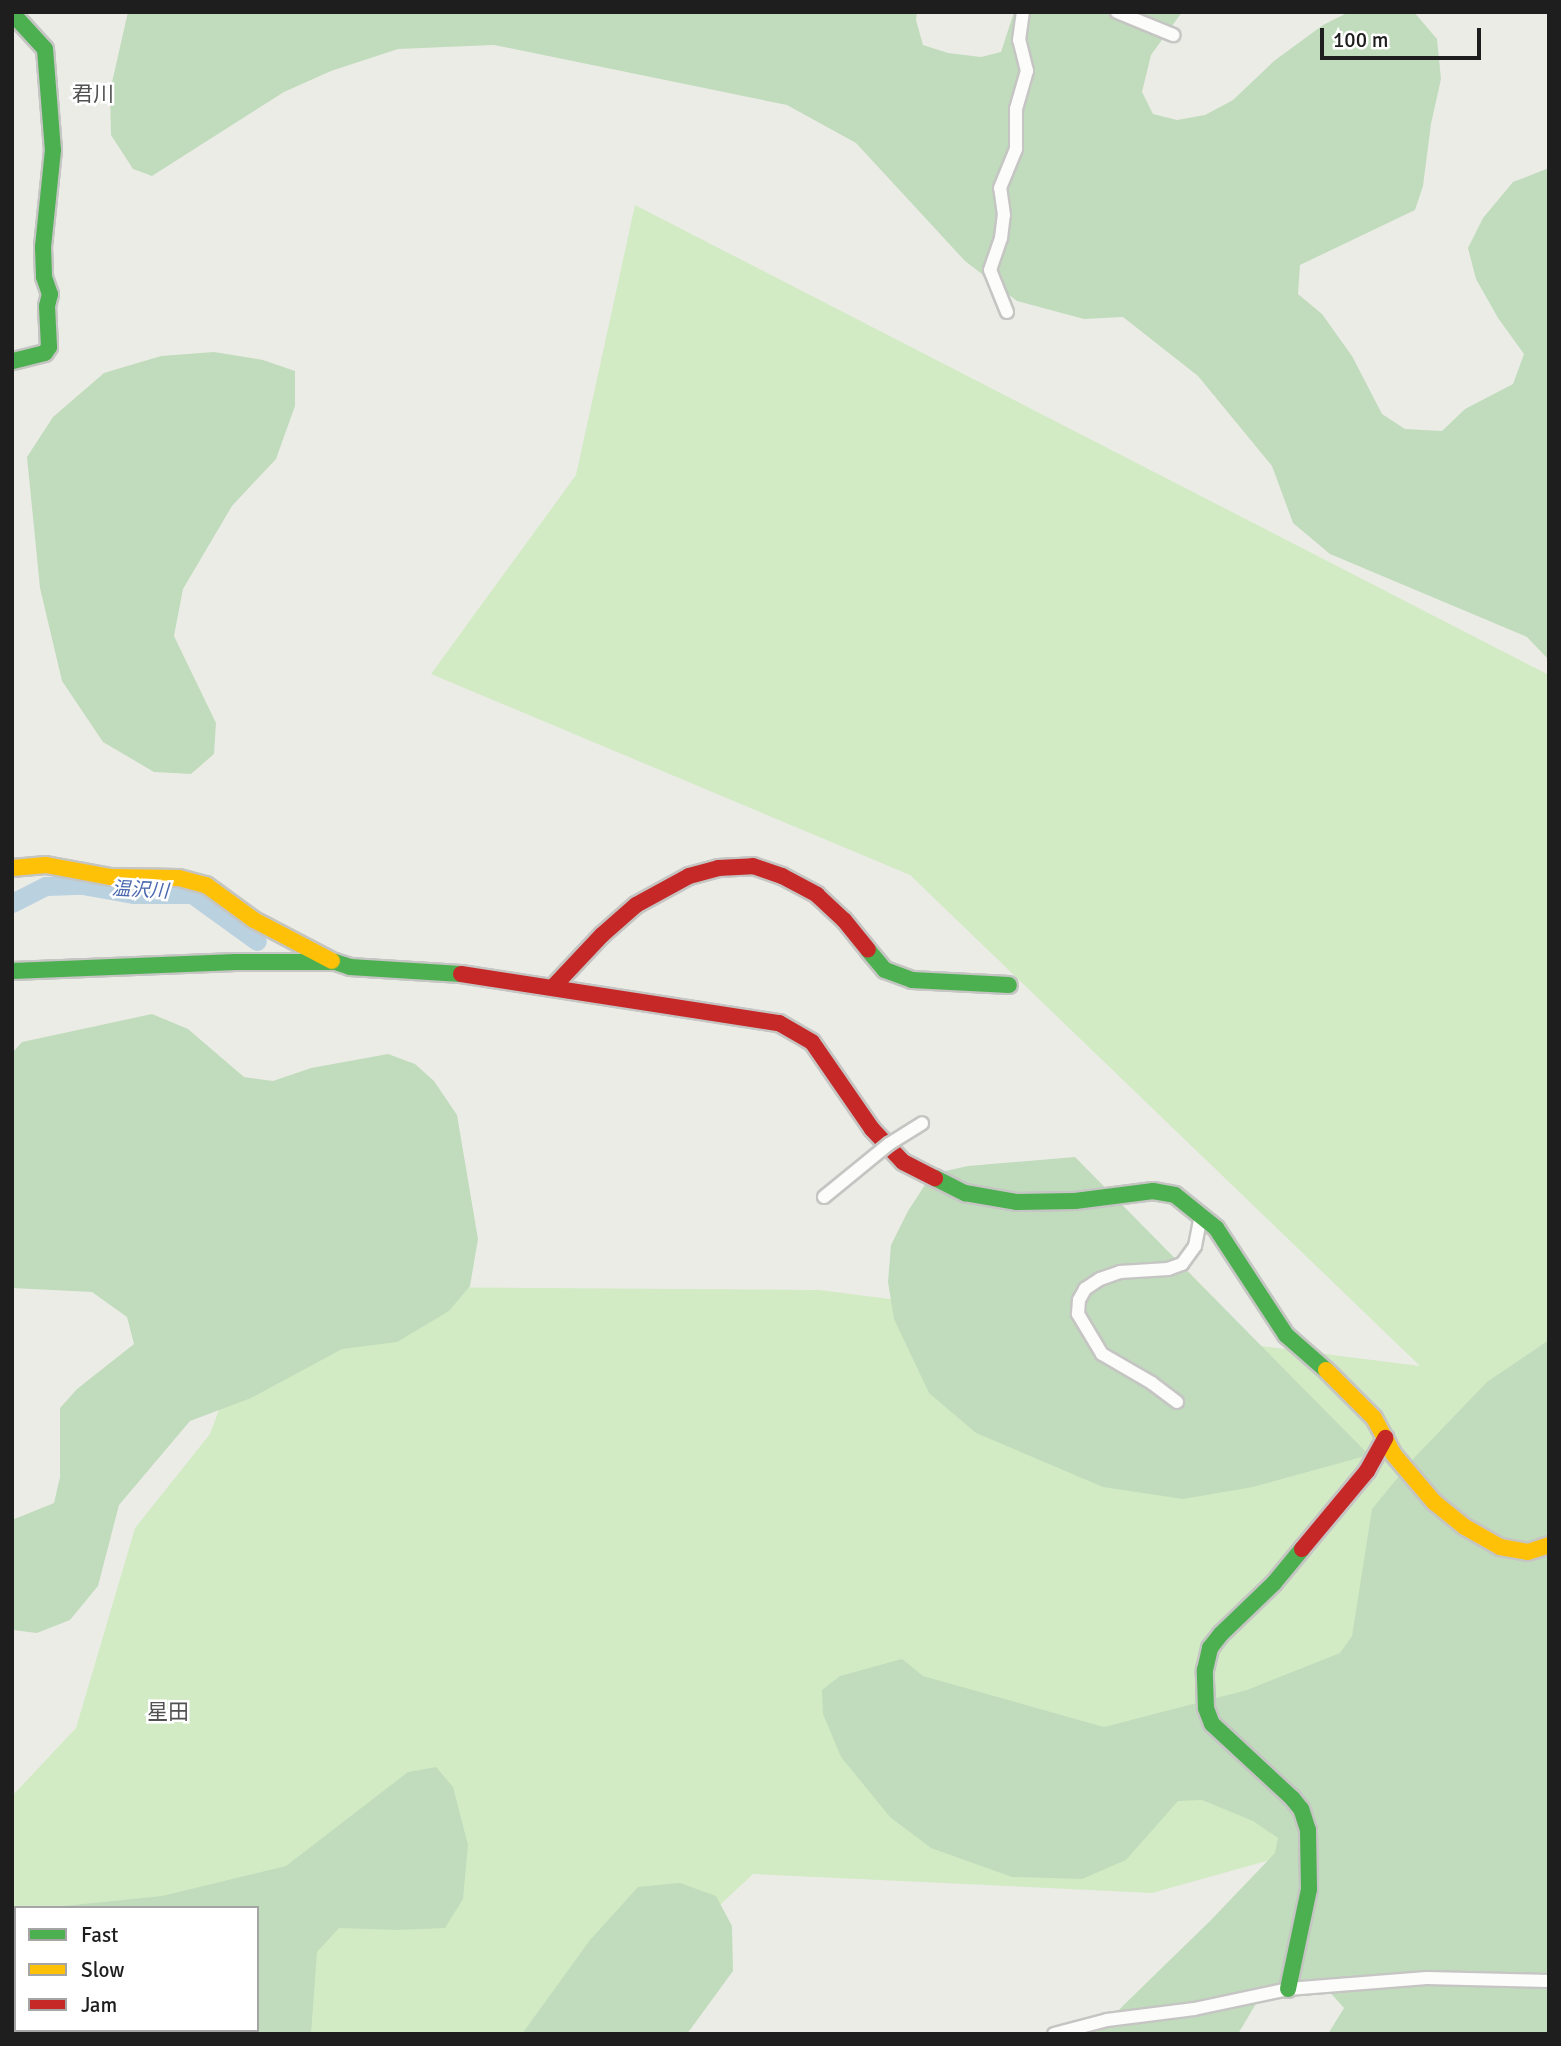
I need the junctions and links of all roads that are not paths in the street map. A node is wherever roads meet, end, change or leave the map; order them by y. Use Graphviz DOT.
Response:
graph roads {
  1 [pos="1023,12"];
  2 [pos="1117,12"];
  3 [pos="12,13"];
  4 [pos="1173,35"];
  5 [pos="1007,312"];
  6 [pos="12,361"];
  7 [pos="12,868"];
  8 [pos="335,962"];
  9 [pos="12,971"];
  10 [pos="1009,985"];
  11 [pos="553,987"];
  12 [pos="922,1123"];
  13 [pos="824,1197"];
  14 [pos="1201,1214"];
  15 [pos="1177,1402"];
  16 [pos="1385,1438"];
  17 [pos="1549,1545"];
  18 [pos="1549,1981"];
  19 [pos="1288,1989"];
  20 [pos="1054,2034"];
  1 -- 5 [label="street"];
  2 -- 4 [label="street"];
  3 -- 6 [label="street"];
  7 -- 8 [label="street"];
  8 -- 9 [label="street"];
  8 -- 11 [label="street"];
  10 -- 11 [label="street"];
  11 -- 14 [label="street"];
  12 -- 13 [label="street, bridge"];
  14 -- 15 [label="street"];
  14 -- 16 [label="street"];
  16 -- 17 [label="street"];
  16 -- 19 [label="street"];
  18 -- 19 [label="street"];
  19 -- 20 [label="street"];
}
